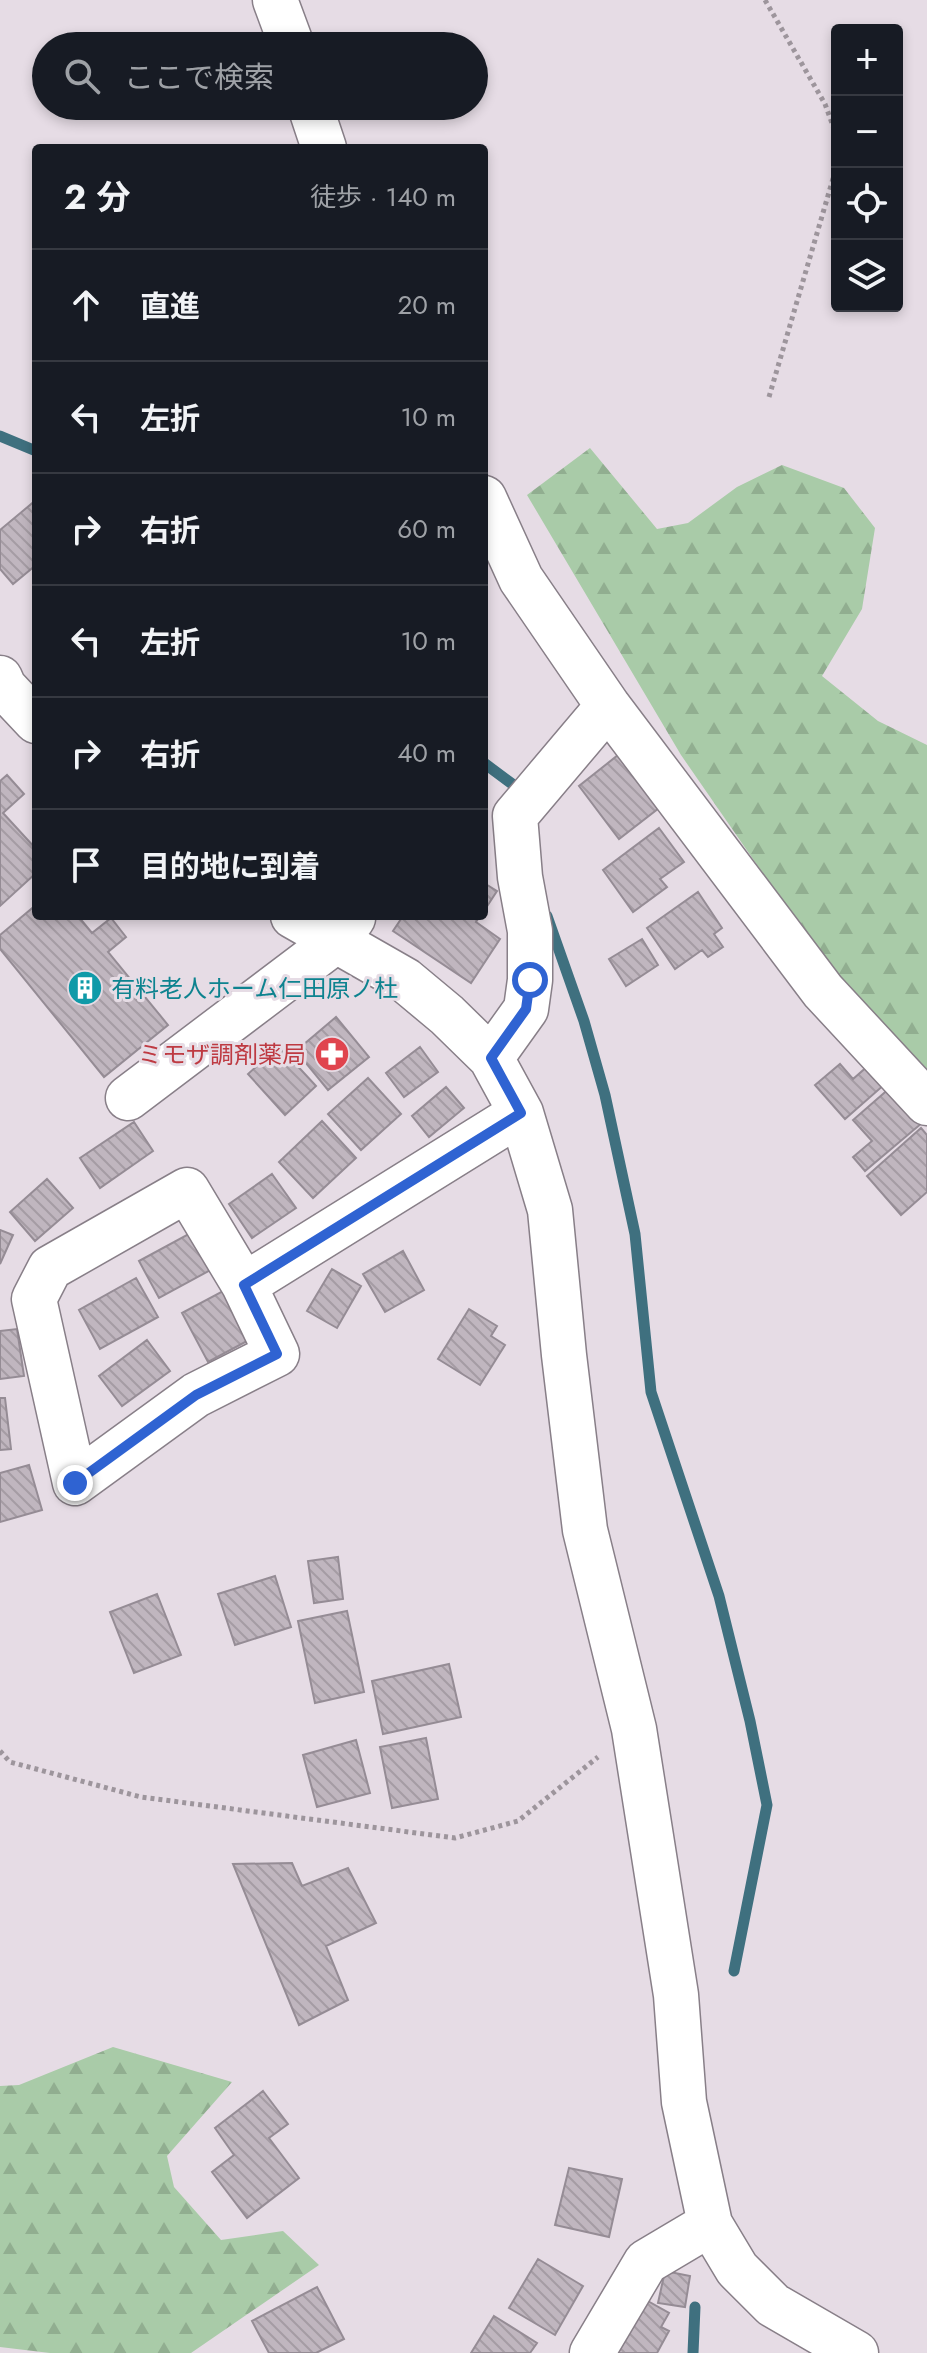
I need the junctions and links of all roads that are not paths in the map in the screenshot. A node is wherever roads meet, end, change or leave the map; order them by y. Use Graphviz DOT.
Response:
graph roads {
  1 [pos="275,0"];
  2 [pos="287,32"];
  3 [pos="315,120"];
  4 [pos="323,144"];
  5 [pos="488,507"];
  6 [pos="1,684"];
  7 [pos="608,706"];
  8 [pos="32,717"];
  9 [pos="311,920"];
  10 [pos="346,928"];
  11 [pos="491,1058"];
  12 [pos="128,1098"];
  13 [pos="927,1103"];
  14 [pos="521,1113"];
  15 [pos="244,1285"];
  16 [pos="710,2224"];
  17 [pos="592,2353"];
  18 [pos="856,2353"];
  1 -- 2 [label="street"];
  3 -- 4 [label="street"];
  5 -- 7 [label="street"];
  6 -- 8 [label="street"];
  7 -- 11 [label="street"];
  7 -- 13 [label="street"];
  9 -- 10 [label="street"];
  10 -- 11 [label="street"];
  10 -- 12 [label="street"];
  11 -- 14 [label="street"];
  14 -- 15 [label="street"];
  14 -- 16 [label="street"];
  15 -- 15 [label="street"];
  16 -- 17 [label="street"];
  16 -- 18 [label="street"];
}
